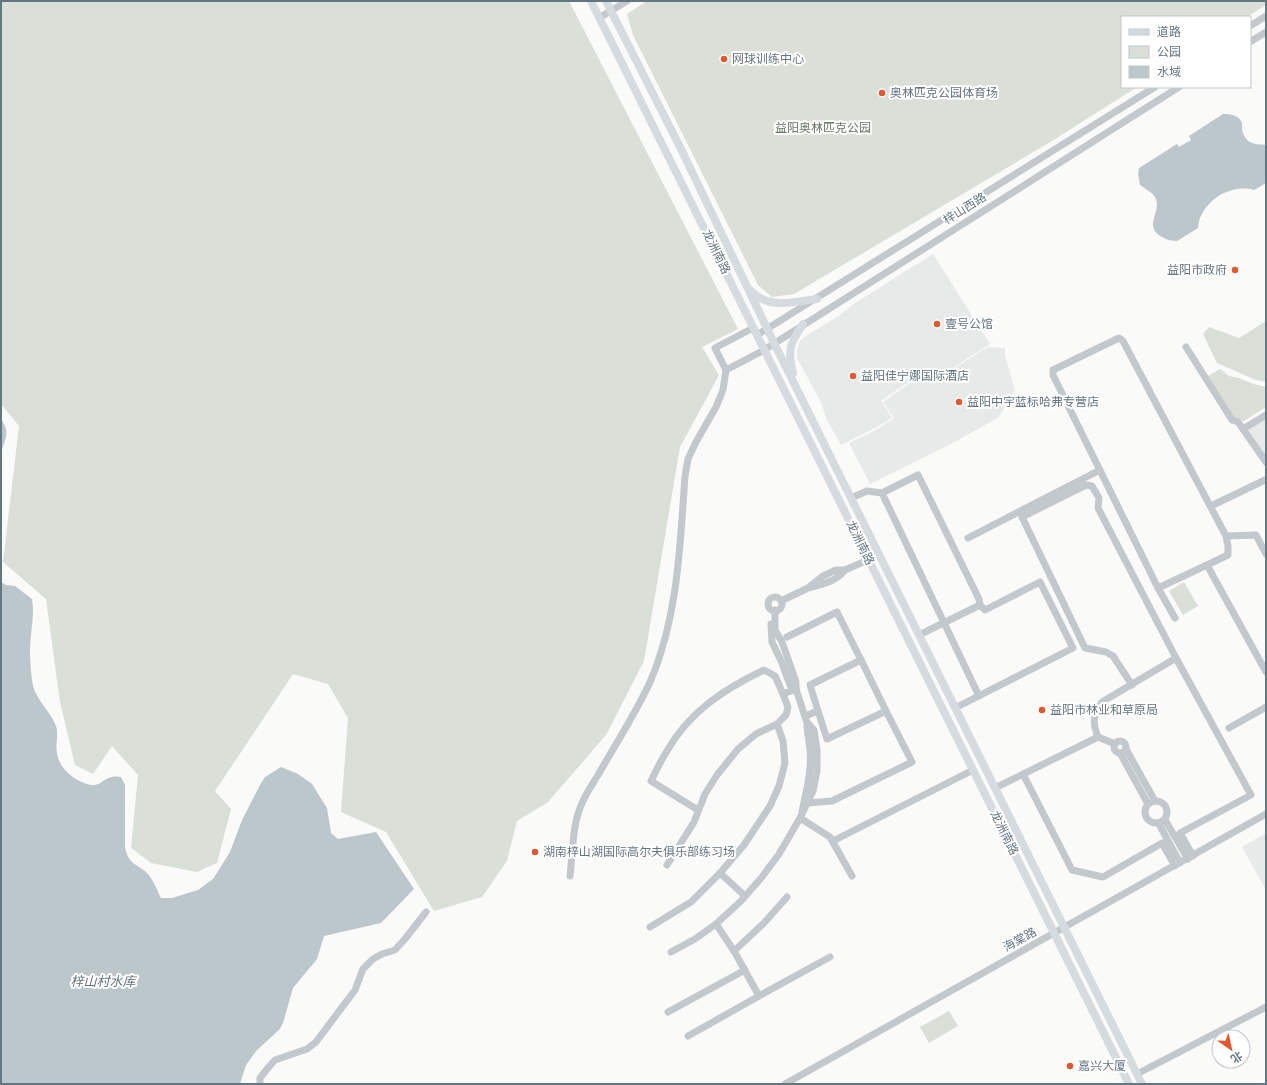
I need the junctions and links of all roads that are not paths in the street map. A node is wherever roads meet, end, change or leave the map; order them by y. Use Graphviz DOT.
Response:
graph roads {
  1 [pos="591,1"];
  2 [pos="606,1"];
  3 [pos="627,1"];
  4 [pos="611,11"];
  5 [pos="1266,16"];
  6 [pos="599,18"];
  7 [pos="1251,25"];
  8 [pos="1266,32"];
  9 [pos="1251,41"];
  10 [pos="1153,88"];
  11 [pos="1177,88"];
  12 [pos="747,286"];
  13 [pos="817,299"];
  14 [pos="803,324"];
  15 [pos="768,330"];
  16 [pos="755,332"];
  17 [pos="774,343"];
  18 [pos="1186,347"];
  19 [pos="764,350"];
  20 [pos="726,370"];
  21 [pos="798,392"];
  22 [pos="1266,415"];
  23 [pos="1244,429"];
  24 [pos="1266,462"];
  25 [pos="1100,470"];
  26 [pos="1266,481"];
  27 [pos="882,493"];
  28 [pos="851,498"];
  29 [pos="1211,506"];
  30 [pos="1226,536"];
  31 [pos="968,538"];
  32 [pos="1266,554"];
  33 [pos="868,560"];
  34 [pos="1207,565"];
  35 [pos="1158,588"];
  36 [pos="781,601"];
  37 [pos="980,605"];
  38 [pos="773,610"];
  39 [pos="1175,618"];
  40 [pos="944,623"];
  41 [pos="919,635"];
  42 [pos="787,636"];
  43 [pos="1176,658"];
  44 [pos="861,660"];
  45 [pos="1266,672"];
  46 [pos="1132,685"];
  47 [pos="796,689"];
  48 [pos="783,694"];
  49 [pos="979,696"];
  50 [pos="955,708"];
  51 [pos="1266,708"];
  52 [pos="818,711"];
  53 [pos="886,711"];
  54 [pos="806,719"];
  55 [pos="776,724"];
  56 [pos="1229,728"];
  57 [pos="1098,737"];
  58 [pos="973,770"];
  59 [pos="1023,774"];
  60 [pos="996,788"];
  61 [pos="807,803"];
  62 [pos="1152,803"];
  63 [pos="698,810"];
  64 [pos="1266,814"];
  65 [pos="801,815"];
  66 [pos="1162,822"];
  67 [pos="1177,835"];
  68 [pos="833,841"];
  69 [pos="1165,842"];
  70 [pos="1190,857"];
  71 [pos="1177,864"];
  72 [pos="667,865"];
  73 [pos="720,873"];
  74 [pos="570,876"];
  75 [pos="852,876"];
  76 [pos="745,896"];
  77 [pos="787,897"];
  78 [pos="426,912"];
  79 [pos="716,924"];
  80 [pos="650,927"];
  81 [pos="1065,928"];
  82 [pos="1054,934"];
  83 [pos="734,950"];
  84 [pos="672,952"];
  85 [pos="830,957"];
  86 [pos="745,970"];
  87 [pos="759,996"];
  88 [pos="1266,1007"];
  89 [pos="668,1012"];
  90 [pos="688,1036"];
  91 [pos="1137,1074"];
  92 [pos="260,1084"];
  93 [pos="785,1084"];
  94 [pos="1129,1084"];
  95 [pos="1142,1084"];
  1 -- 6 [label="main road, 龙洲南路"];
  2 -- 4 [label="main road, 龙洲南路"];
  3 -- 4 [label="street"];
  4 -- 6 [label="street"];
  4 -- 12 [label="main road, 龙洲南路"];
  5 -- 7 [label="street"];
  6 -- 16 [label="main road, 龙洲南路"];
  8 -- 9 [label="street"];
  10 -- 13 [label="street, 梓山西路"];
  11 -- 14 [label="street, 梓山西路"];
  12 -- 13 [label="main road"];
  12 -- 15 [label="main road, 龙洲南路"];
  13 -- 15 [label="street, 梓山西路"];
  14 -- 17 [label="street, 梓山西路"];
  14 -- 21 [label="main road"];
  15 -- 16 [label="street, 梓山西路"];
  15 -- 17 [label="main road, 龙洲南路"];
  16 -- 19 [label="main road, 龙洲南路"];
  16 -- 20 [label="street, 梓山西路"];
  17 -- 19 [label="street, 梓山西路"];
  17 -- 21 [label="main road, 龙洲南路"];
  18 -- 23 [label="street"];
  19 -- 20 [label="street, 梓山西路"];
  19 -- 33 [label="main road, 龙洲南路"];
  20 -- 74 [label="street"];
  21 -- 28 [label="main road, 龙洲南路"];
  22 -- 23 [label="street"];
  23 -- 24 [label="street"];
  25 -- 29 [label="street"];
  25 -- 31 [label="street"];
  25 -- 35 [label="street"];
  26 -- 29 [label="street"];
  27 -- 28 [label="street"];
  27 -- 37 [label="street"];
  27 -- 40 [label="street"];
  28 -- 41 [label="main road, 龙洲南路"];
  29 -- 30 [label="street"];
  30 -- 32 [label="street"];
  30 -- 34 [label="street"];
  33 -- 36 [label="street"];
  33 -- 58 [label="main road, 龙洲南路"];
  34 -- 35 [label="street"];
  34 -- 45 [label="street"];
  35 -- 39 [label="street"];
  36 -- 38 [label="street"];
  36 -- 38 [label="street"];
  37 -- 40 [label="street"];
  37 -- 49 [label="street"];
  38 -- 47 [label="street"];
  40 -- 41 [label="street"];
  40 -- 49 [label="street"];
  41 -- 50 [label="main road, 龙洲南路"];
  42 -- 44 [label="street"];
  43 -- 46 [label="street"];
  43 -- 46 [label="street"];
  43 -- 67 [label="street"];
  44 -- 52 [label="street"];
  44 -- 53 [label="street"];
  46 -- 57 [label="street"];
  47 -- 48 [label="street"];
  47 -- 54 [label="street"];
  48 -- 55 [label="street"];
  48 -- 63 [label="street"];
  49 -- 50 [label="street"];
  50 -- 60 [label="main road, 龙洲南路"];
  51 -- 56 [label="street"];
  52 -- 53 [label="street"];
  52 -- 54 [label="street"];
  53 -- 61 [label="street"];
  54 -- 61 [label="street"];
  54 -- 65 [label="street"];
  55 -- 63 [label="street"];
  55 -- 73 [label="street"];
  57 -- 59 [label="street"];
  57 -- 62 [label="street"];
  58 -- 68 [label="street"];
  58 -- 82 [label="main road, 龙洲南路"];
  59 -- 60 [label="street"];
  59 -- 69 [label="street"];
  60 -- 81 [label="main road, 龙洲南路"];
  61 -- 65 [label="street"];
  62 -- 66 [label="street"];
  62 -- 66 [label="street"];
  63 -- 72 [label="street"];
  64 -- 70 [label="street, 海棠路"];
  65 -- 68 [label="street"];
  65 -- 76 [label="street"];
  66 -- 67 [label="street"];
  66 -- 69 [label="street"];
  67 -- 69 [label="street"];
  67 -- 70 [label="street"];
  68 -- 75 [label="street"];
  69 -- 71 [label="street"];
  70 -- 71 [label="street, 海棠路"];
  71 -- 81 [label="street, 海棠路"];
  73 -- 76 [label="street"];
  73 -- 80 [label="street"];
  76 -- 79 [label="street"];
  77 -- 83 [label="street"];
  78 -- 92 [label="street"];
  79 -- 83 [label="street"];
  79 -- 84 [label="street"];
  81 -- 82 [label="street, 海棠路"];
  81 -- 91 [label="main road, 龙洲南路"];
  82 -- 93 [label="street, 海棠路"];
  82 -- 94 [label="main road, 龙洲南路"];
  83 -- 86 [label="street"];
  85 -- 87 [label="street"];
  86 -- 87 [label="street"];
  86 -- 89 [label="street"];
  87 -- 90 [label="street"];
  88 -- 91 [label="street"];
  91 -- 95 [label="main road, 龙洲南路"];
}
